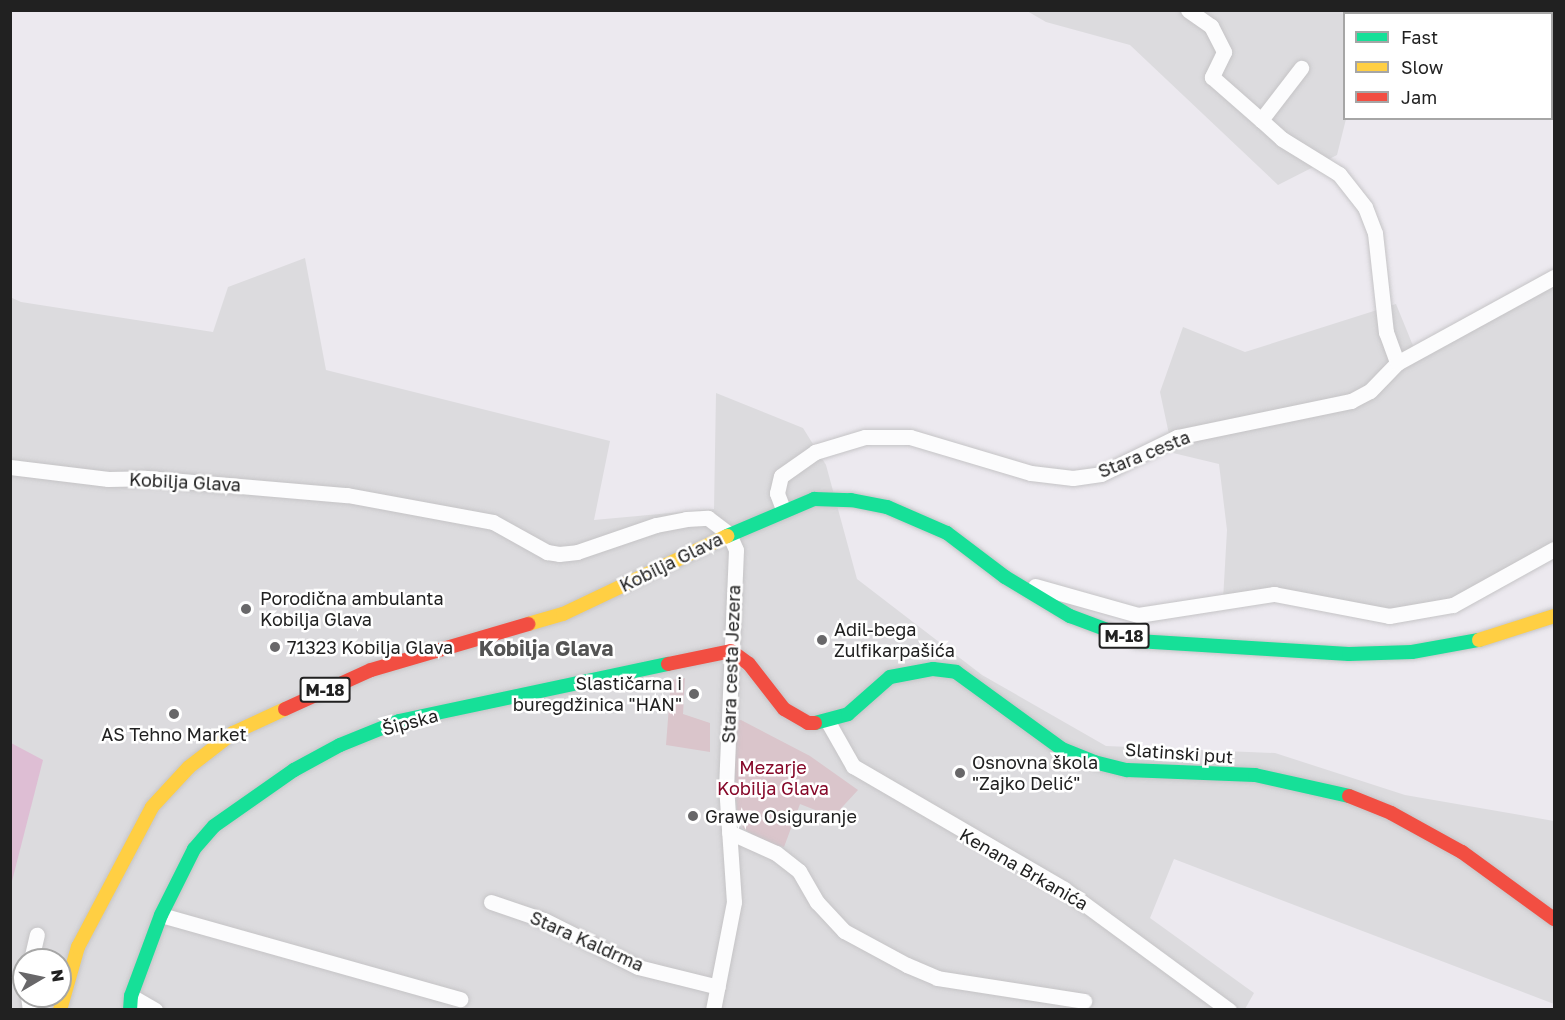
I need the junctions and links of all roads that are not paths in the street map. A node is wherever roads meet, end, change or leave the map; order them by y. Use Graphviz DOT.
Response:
graph roads {
  1 [pos="1188,10"];
  2 [pos="1301,68"];
  3 [pos="1261,120"];
  4 [pos="1554,277"];
  5 [pos="1398,363"];
  6 [pos="11,467"];
  7 [pos="783,509"];
  8 [pos="729,534"];
  9 [pos="1554,549"];
  10 [pos="1005,577"];
  11 [pos="1554,616"];
  12 [pos="731,651"];
  13 [pos="828,722"];
  14 [pos="729,832"];
  15 [pos="491,902"];
  16 [pos="161,915"];
  17 [pos="1554,919"];
  18 [pos="37,935"];
  19 [pos="34,948"];
  20 [pos="718,987"];
  21 [pos="460,999"];
  22 [pos="1084,1001"];
  23 [pos="130,1003"];
  24 [pos="60,1010"];
  25 [pos="155,1010"];
  26 [pos="713,1010"];
  27 [pos="1229,1010"];
  1 -- 3 [label="street"];
  2 -- 3 [label="street"];
  3 -- 5 [label="street"];
  4 -- 5 [label="street, Stara cesta"];
  5 -- 7 [label="street, Stara cesta"];
  6 -- 8 [label="street, Kobilja Glava"];
  7 -- 8 [label="main road, M-18"];
  7 -- 10 [label="main road, M-18"];
  8 -- 12 [label="street, Stara cesta Jezera"];
  8 -- 24 [label="main road, Kobilja Glava / M-18"];
  9 -- 10 [label="street"];
  10 -- 11 [label="main road, M-18"];
  12 -- 13 [label="main road"];
  12 -- 14 [label="street, Stara cesta Jezera"];
  12 -- 16 [label="main road, Šipska"];
  13 -- 17 [label="main road, Slatinski put"];
  13 -- 27 [label="street, Kenana Brkanića"];
  14 -- 20 [label="street, Stara cesta Jezera"];
  14 -- 22 [label="street"];
  15 -- 20 [label="street, Stara Kaldrma"];
  16 -- 21 [label="street"];
  16 -- 23 [label="main road, Šipska"];
  18 -- 19 [label="street"];
  20 -- 26 [label="street, Stara cesta Jezera"];
  23 -- 25 [label="street, Šipska"];
}
